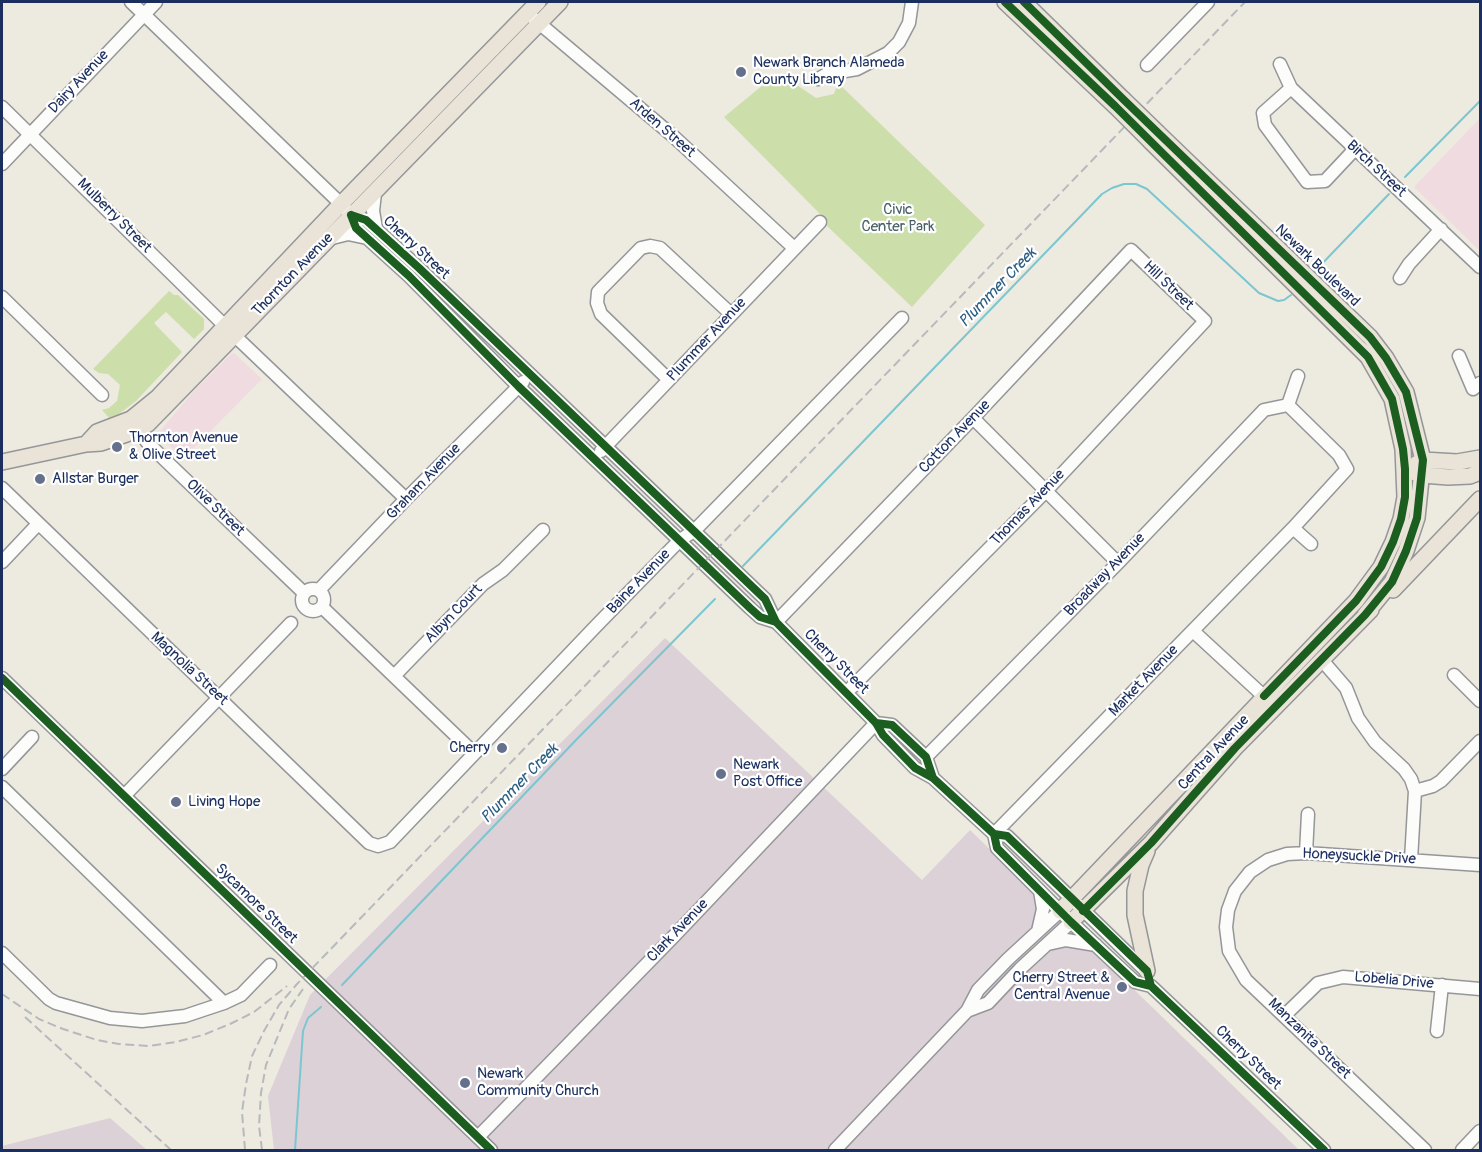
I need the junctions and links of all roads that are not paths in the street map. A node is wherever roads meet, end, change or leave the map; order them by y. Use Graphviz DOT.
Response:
graph roads {
  1 [pos="131,2"];
  2 [pos="156,2"];
  3 [pos="560,2"];
  4 [pos="912,2"];
  5 [pos="1005,2"];
  6 [pos="1024,2"];
  7 [pos="1207,2"];
  8 [pos="143,13"];
  9 [pos="535,13"];
  10 [pos="1280,64"];
  11 [pos="1147,65"];
  12 [pos="818,80"];
  13 [pos="1291,88"];
  14 [pos="1119,103"];
  15 [pos="2,107"];
  16 [pos="30,134"];
  17 [pos="1154,137"];
  18 [pos="1355,149"];
  19 [pos="2,164"];
  20 [pos="375,193"];
  21 [pos="346,210"];
  22 [pos="820,222"];
  23 [pos="376,228"];
  24 [pos="1441,229"];
  25 [pos="327,239"];
  26 [pos="368,239"];
  27 [pos="794,248"];
  28 [pos="1131,250"];
  29 [pos="1480,267"];
  30 [pos="1401,278"];
  31 [pos="441,289"];
  32 [pos="2,297"];
  33 [pos="432,298"];
  34 [pos="731,315"];
  35 [pos="902,318"];
  36 [pos="1205,321"];
  37 [pos="230,331"];
  38 [pos="1459,356"];
  39 [pos="531,376"];
  40 [pos="1298,376"];
  41 [pos="669,380"];
  42 [pos="1480,383"];
  43 [pos="518,386"];
  44 [pos="102,395"];
  45 [pos="1288,405"];
  46 [pos="973,418"];
  47 [pos="134,425"];
  48 [pos="606,446"];
  49 [pos="594,458"];
  50 [pos="1480,458"];
  51 [pos="2,462"];
  52 [pos="1423,468"];
  53 [pos="1405,469"];
  54 [pos="1480,472"];
  55 [pos="2,488"];
  56 [pos="1046,490"];
  57 [pos="1480,499"];
  58 [pos="406,500"];
  59 [pos="38,524"];
  60 [pos="1293,528"];
  61 [pos="543,530"];
  62 [pos="694,531"];
  63 [pos="680,540"];
  64 [pos="1311,544"];
  65 [pos="2,562"];
  66 [pos="1118,562"];
  67 [pos="319,590"];
  68 [pos="304,593"];
  69 [pos="322,607"];
  70 [pos="1365,615"];
  71 [pos="776,622"];
  72 [pos="291,623"];
  73 [pos="1193,631"];
  74 [pos="1316,654"];
  75 [pos="1454,675"];
  76 [pos="394,676"];
  77 [pos="2,678"];
  78 [pos="847,692"];
  79 [pos="219,698"];
  80 [pos="1480,701"];
  81 [pos="1270,702"];
  82 [pos="876,723"];
  83 [pos="32,737"];
  84 [pos="1480,741"];
  85 [pos="474,753"];
  86 [pos="926,757"];
  87 [pos="2,769"];
  88 [pos="933,778"];
  89 [pos="2,786"];
  90 [pos="1415,791"];
  91 [pos="124,796"];
  92 [pos="1308,814"];
  93 [pos="994,834"];
  94 [pos="1150,843"];
  95 [pos="378,846"];
  96 [pos="1306,853"];
  97 [pos="1411,860"];
  98 [pos="1480,865"];
  99 [pos="1040,891"];
  100 [pos="1071,898"];
  101 [pos="1228,910"];
  102 [pos="1060,911"];
  103 [pos="1083,911"];
  104 [pos="1071,922"];
  105 [pos="1038,931"];
  106 [pos="1047,944"];
  107 [pos="1096,945"];
  108 [pos="2,953"];
  109 [pos="270,965"];
  110 [pos="1147,971"];
  111 [pos="1151,986"];
  112 [pos="1442,986"];
  113 [pos="1480,989"];
  114 [pos="224,1004"];
  115 [pos="967,1011"];
  116 [pos="1285,1015"];
  117 [pos="1437,1031"];
  118 [pos="1480,1131"];
  119 [pos="478,1137"];
  120 [pos="491,1150"];
  121 [pos="835,1150"];
  122 [pos="1324,1150"];
  123 [pos="1425,1150"];
  124 [pos="1462,1150"];
  1 -- 8 [label="street, Cherry Street"];
  2 -- 8 [label="street, Dairy Avenue"];
  3 -- 9 [label="main road, Thornton Avenue"];
  4 -- 12 [label="street"];
  5 -- 14 [label="main road, Newark Boulevard"];
  6 -- 14 [label="main road, Newark Boulevard"];
  7 -- 11 [label="street"];
  8 -- 16 [label="street, Dairy Avenue"];
  8 -- 21 [label="street, Cherry Street"];
  9 -- 20 [label="main road, Thornton Avenue"];
  9 -- 21 [label="main road, Thornton Avenue"];
  9 -- 27 [label="street, Arden Street"];
  10 -- 13 [label="street, Birch Street"];
  13 -- 18 [label="street, Birch Street"];
  13 -- 18 [label="street"];
  14 -- 17 [label="main road, Newark Boulevard, bridge"];
  15 -- 16 [label="street, Mulberry Street"];
  16 -- 19 [label="street, Dairy Avenue"];
  16 -- 37 [label="street, Mulberry Street"];
  17 -- 52 [label="main road, Newark Boulevard"];
  17 -- 53 [label="main road, Newark Boulevard"];
  18 -- 24 [label="street, Birch Street"];
  20 -- 21 [label="main road, Thornton Avenue"];
  20 -- 23 [label="street"];
  21 -- 23 [label="street, Cherry Street"];
  21 -- 25 [label="main road, Thornton Avenue"];
  21 -- 26 [label="street, Cherry Street"];
  21 -- 37 [label="main road, Thornton Avenue"];
  22 -- 27 [label="street, Plummer Avenue"];
  23 -- 31 [label="street, Cherry Street"];
  24 -- 29 [label="street, Birch Street"];
  24 -- 30 [label="street"];
  25 -- 26 [label="street"];
  25 -- 37 [label="main road, Thornton Avenue"];
  26 -- 33 [label="street, Cherry Street"];
  27 -- 34 [label="street, Plummer Avenue"];
  28 -- 36 [label="street, Hill Street"];
  28 -- 46 [label="street, Cotton Avenue"];
  31 -- 33 [label="street"];
  31 -- 39 [label="street, Cherry Street"];
  32 -- 44 [label="street"];
  33 -- 43 [label="street, Cherry Street"];
  34 -- 41 [label="street, Plummer Avenue"];
  34 -- 41 [label="street"];
  35 -- 62 [label="street, Baine Avenue"];
  36 -- 56 [label="street, Thomas Avenue"];
  37 -- 47 [label="main road, Thornton Avenue"];
  37 -- 58 [label="street, Mulberry Street"];
  38 -- 42 [label="street"];
  39 -- 43 [label="street, Graham Avenue"];
  39 -- 48 [label="street, Cherry Street"];
  40 -- 45 [label="street"];
  41 -- 48 [label="street, Plummer Avenue"];
  43 -- 49 [label="street, Cherry Street"];
  43 -- 58 [label="street, Graham Avenue"];
  45 -- 60 [label="street, Market Avenue"];
  45 -- 66 [label="street, Broadway Avenue"];
  46 -- 56 [label="street"];
  46 -- 71 [label="street, Cotton Avenue"];
  47 -- 51 [label="main road, Thornton Avenue"];
  47 -- 68 [label="street, Olive Street"];
  48 -- 49 [label="street, Plummer Avenue"];
  48 -- 62 [label="street, Cherry Street"];
  49 -- 63 [label="street, Cherry Street"];
  50 -- 52 [label="main road"];
  52 -- 53 [label="main road"];
  52 -- 54 [label="main road"];
  52 -- 70 [label="main road, Newark Boulevard"];
  53 -- 74 [label="main road, Central Avenue"];
  55 -- 59 [label="street, Magnolia Street"];
  56 -- 66 [label="street"];
  56 -- 78 [label="street, Thomas Avenue"];
  57 -- 70 [label="main road"];
  58 -- 67 [label="street, Graham Avenue"];
  59 -- 65 [label="street"];
  59 -- 79 [label="street, Magnolia Street"];
  60 -- 64 [label="street"];
  60 -- 73 [label="street, Market Avenue"];
  61 -- 76 [label="street, Albyn Court"];
  62 -- 63 [label="street, Baine Avenue"];
  62 -- 71 [label="street, Cherry Street"];
  63 -- 71 [label="street, Cherry Street"];
  63 -- 85 [label="street, Baine Avenue"];
  66 -- 86 [label="street, Broadway Avenue"];
  67 -- 68 [label="street"];
  67 -- 69 [label="street"];
  68 -- 69 [label="street, Olive Street"];
  69 -- 76 [label="street, Olive Street"];
  70 -- 74 [label="main road, Central Avenue"];
  71 -- 78 [label="street, Cherry Street"];
  72 -- 79 [label="street"];
  73 -- 81 [label="street"];
  73 -- 93 [label="street, Market Avenue"];
  74 -- 81 [label="main road, Central Avenue"];
  74 -- 90 [label="street"];
  75 -- 80 [label="street"];
  76 -- 85 [label="street, Olive Street"];
  77 -- 91 [label="street, Sycamore Street"];
  78 -- 82 [label="street, Cherry Street"];
  79 -- 91 [label="street"];
  79 -- 95 [label="street, Magnolia Street"];
  81 -- 94 [label="main road, Central Avenue"];
  81 -- 100 [label="main road, Central Avenue"];
  82 -- 86 [label="street, Cherry Street"];
  82 -- 88 [label="street, Cherry Street"];
  82 -- 119 [label="street, Clark Avenue"];
  83 -- 87 [label="street"];
  84 -- 90 [label="street"];
  85 -- 95 [label="street, Baine Avenue"];
  86 -- 88 [label="street, Cherry Street"];
  88 -- 93 [label="street, Cherry Street"];
  89 -- 114 [label="street"];
  90 -- 97 [label="street"];
  91 -- 119 [label="street, Sycamore Street"];
  92 -- 96 [label="street"];
  93 -- 99 [label="street, Cherry Street"];
  93 -- 100 [label="street, Cherry Street"];
  94 -- 103 [label="main road, Central Avenue"];
  94 -- 110 [label="main road"];
  96 -- 97 [label="street, Honeysuckle Drive"];
  96 -- 101 [label="street, Honeysuckle Drive"];
  97 -- 98 [label="street, Honeysuckle Drive"];
  99 -- 102 [label="street, Cherry Street"];
  99 -- 105 [label="street"];
  100 -- 102 [label="main road, Central Avenue"];
  100 -- 103 [label="street, Cherry Street"];
  101 -- 116 [label="street, Manzanita Street"];
  102 -- 104 [label="street, Cherry Street"];
  102 -- 105 [label="street, Central Avenue"];
  103 -- 104 [label="main road, Central Avenue"];
  103 -- 110 [label="street, Cherry Street"];
  104 -- 106 [label="street, Central Avenue"];
  104 -- 107 [label="street, Cherry Street"];
  105 -- 115 [label="street, Central Avenue"];
  106 -- 107 [label="street"];
  106 -- 115 [label="street, Central Avenue"];
  107 -- 111 [label="street, Cherry Street"];
  108 -- 114 [label="street"];
  109 -- 114 [label="street"];
  110 -- 111 [label="street"];
  111 -- 122 [label="street, Cherry Street"];
  112 -- 113 [label="street, Lobelia Drive"];
  112 -- 116 [label="street, Lobelia Drive"];
  112 -- 117 [label="street"];
  115 -- 121 [label="street, Central Avenue"];
  116 -- 123 [label="street, Manzanita Street"];
  118 -- 124 [label="street"];
  119 -- 120 [label="street, Sycamore Street"];
}
